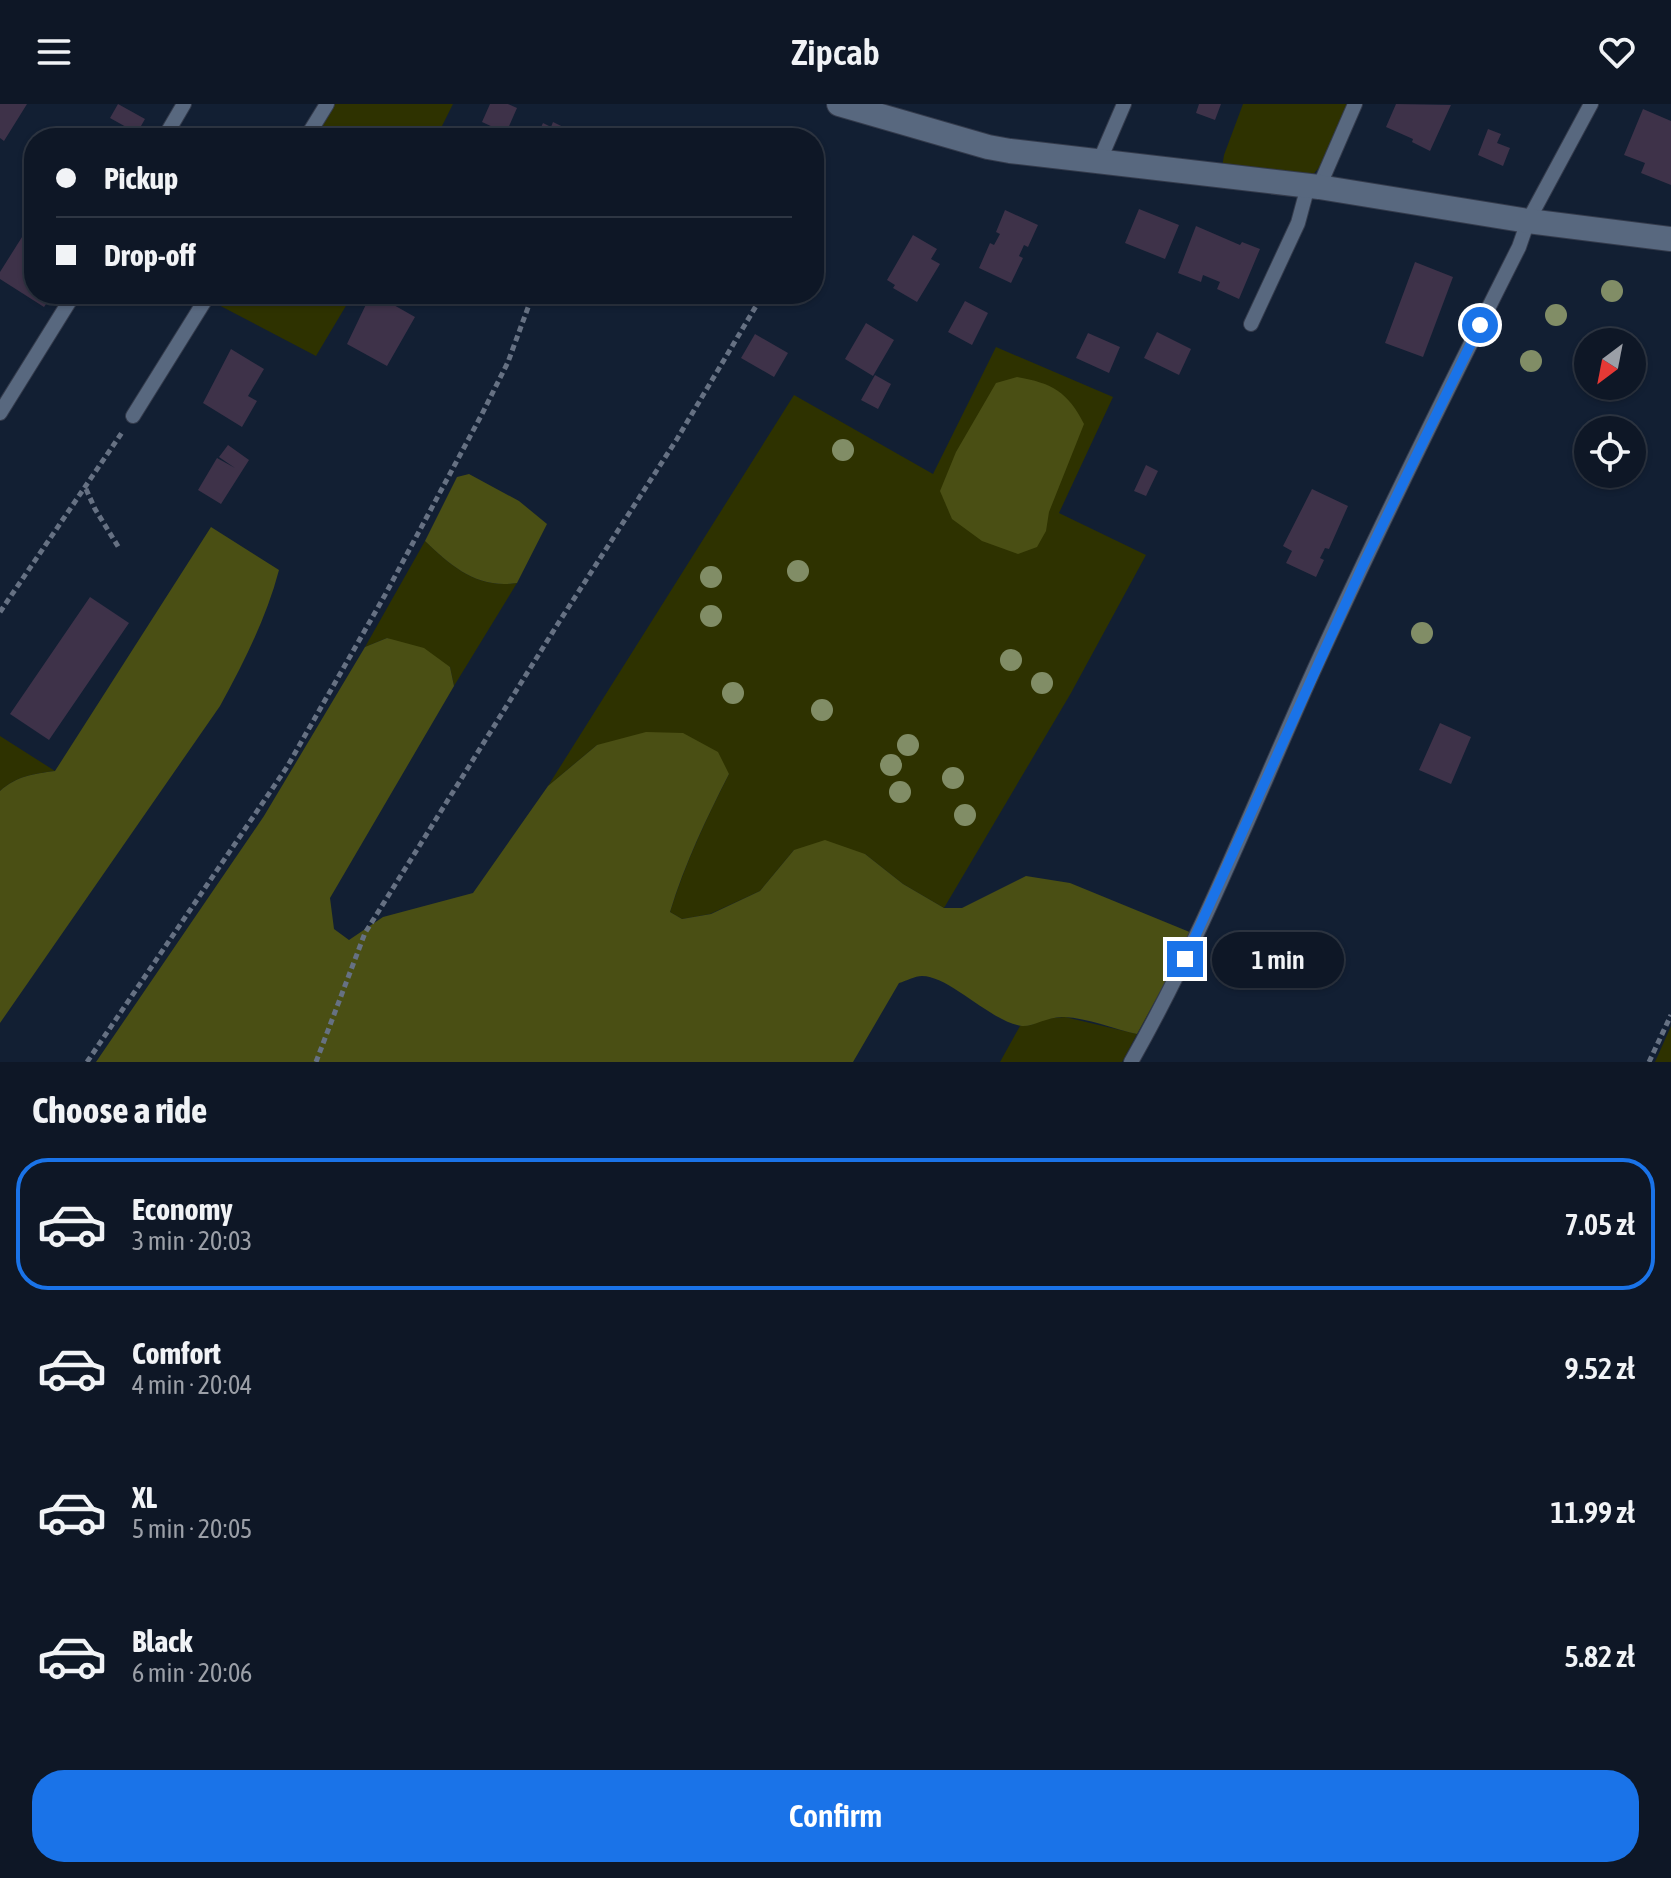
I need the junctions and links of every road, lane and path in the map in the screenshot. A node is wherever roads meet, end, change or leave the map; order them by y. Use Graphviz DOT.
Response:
graph roads {
  1 [pos="184,104"];
  2 [pos="327,104"];
  3 [pos="839,104"];
  4 [pos="1124,104"];
  5 [pos="1355,104"];
  6 [pos="1591,104"];
  7 [pos="874,108"];
  8 [pos="170,128"];
  9 [pos="312,128"];
  10 [pos="1099,162"];
  11 [pos="1313,187"];
  12 [pos="1528,221"];
  13 [pos="1671,239"];
  14 [pos="68,304"];
  15 [pos="203,304"];
  16 [pos="528,304"];
  17 [pos="757,304"];
  18 [pos="1251,324"];
  19 [pos="0,413"];
  20 [pos="133,416"];
  21 [pos="86,488"];
  22 [pos="119,548"];
  23 [pos="0,612"];
  24 [pos="1671,1015"];
  25 [pos="87,1062"];
  26 [pos="316,1062"];
  27 [pos="1131,1062"];
  28 [pos="1649,1062"];
  1 -- 8 [label="lane"];
  2 -- 9 [label="lane"];
  3 -- 7 [label="street"];
  4 -- 10 [label="lane"];
  5 -- 11 [label="lane"];
  6 -- 12 [label="lane"];
  7 -- 10 [label="street"];
  10 -- 11 [label="street"];
  11 -- 12 [label="street"];
  11 -- 18 [label="lane"];
  12 -- 13 [label="street"];
  12 -- 27 [label="lane"];
  14 -- 19 [label="lane"];
  15 -- 20 [label="lane"];
  16 -- 25 [label="path"];
  17 -- 26 [label="path"];
  20 -- 21 [label="path"];
  21 -- 22 [label="path"];
  21 -- 23 [label="path"];
  24 -- 28 [label="path"];
}
